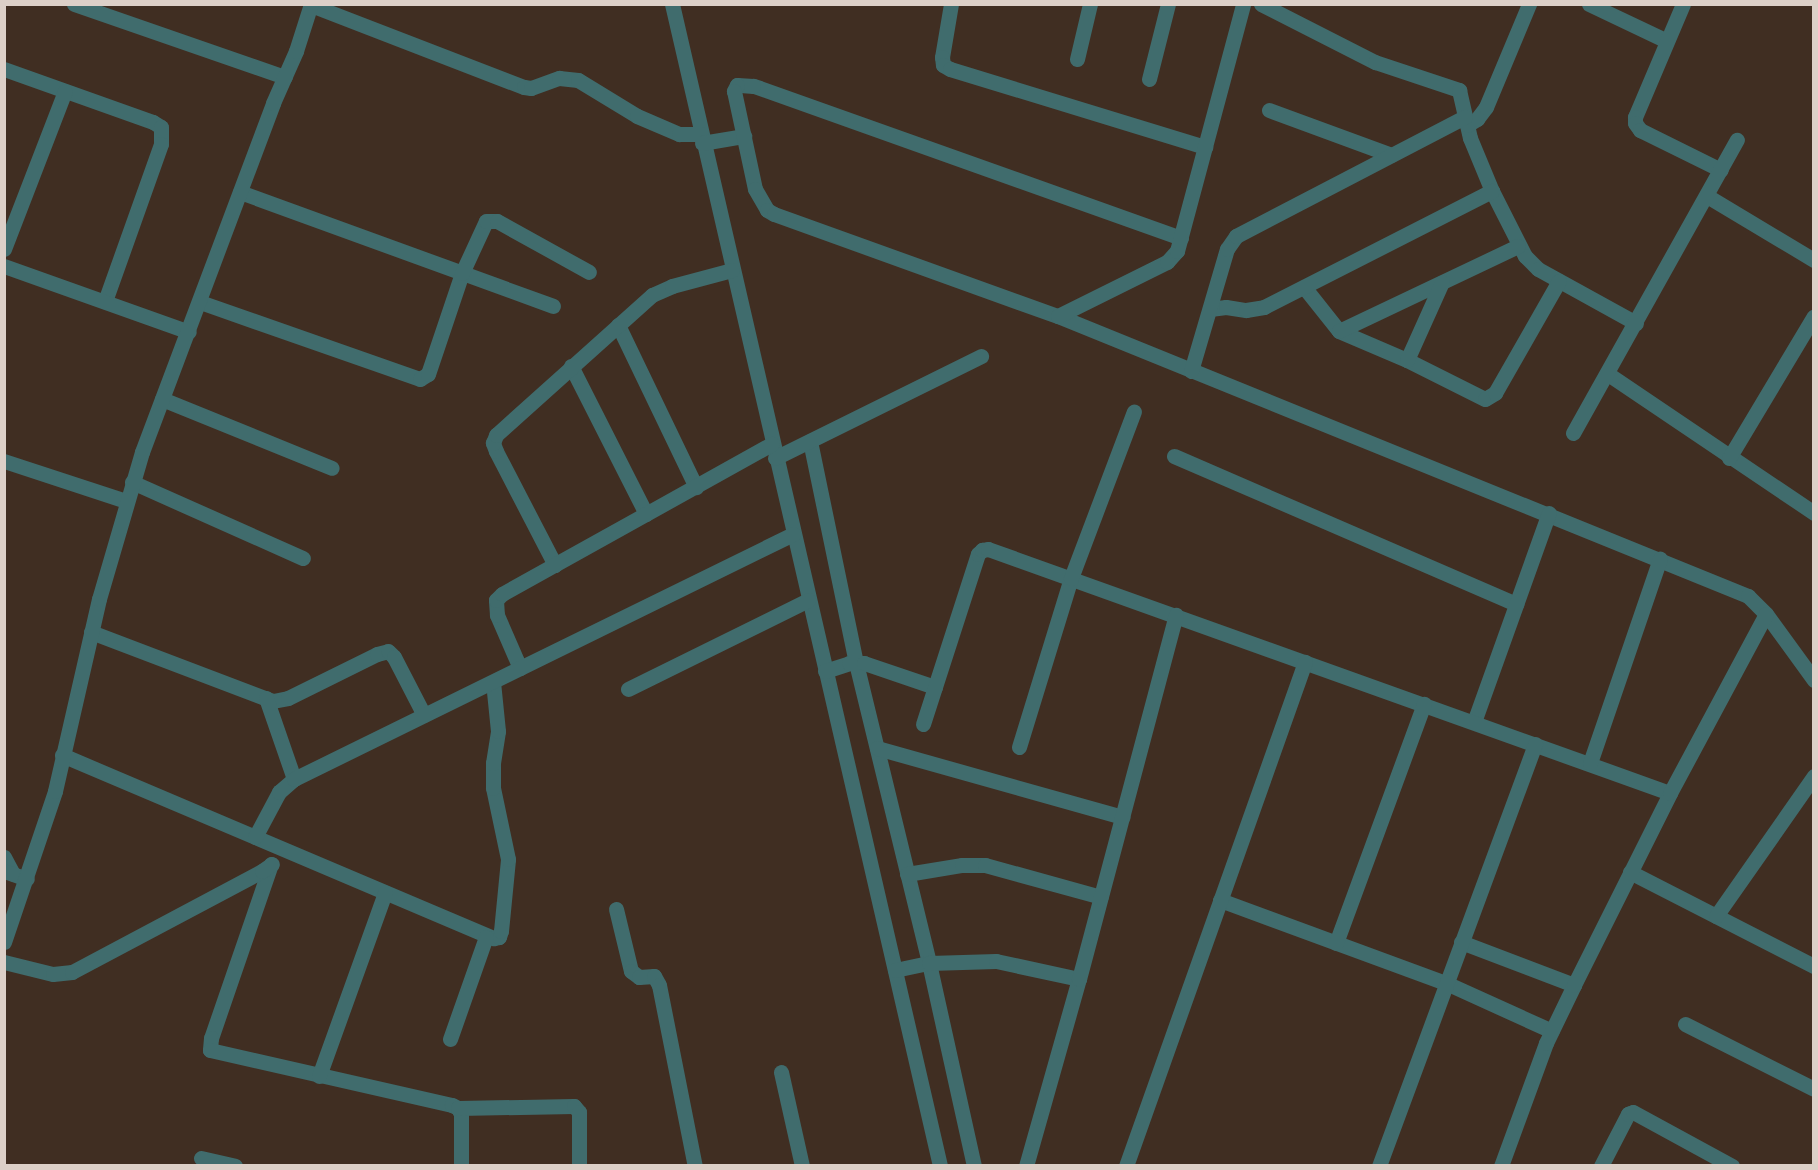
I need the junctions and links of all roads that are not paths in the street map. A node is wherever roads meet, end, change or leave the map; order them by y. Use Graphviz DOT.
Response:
graph roads {
  1 [pos="74,4"];
  2 [pos="672,4"];
  3 [pos="951,4"];
  4 [pos="1090,4"];
  5 [pos="1168,4"];
  6 [pos="1243,4"];
  7 [pos="1261,4"];
  8 [pos="1529,4"];
  9 [pos="1589,4"];
  10 [pos="1683,4"];
  11 [pos="311,5"];
  12 [pos="1667,41"];
  13 [pos="1077,59"];
  14 [pos="4,69"];
  15 [pos="285,77"];
  16 [pos="1149,79"];
  17 [pos="65,91"];
  18 [pos="1269,110"];
  19 [pos="1466,121"];
  20 [pos="738,137"];
  21 [pos="705,140"];
  22 [pos="1737,140"];
  23 [pos="1206,147"];
  24 [pos="1391,155"];
  25 [pos="1721,170"];
  26 [pos="1492,191"];
  27 [pos="240,192"];
  28 [pos="1707,196"];
  29 [pos="1181,238"];
  30 [pos="1518,246"];
  31 [pos="4,249"];
  32 [pos="1814,260"];
  33 [pos="4,266"];
  34 [pos="732,270"];
  35 [pos="589,272"];
  36 [pos="462,273"];
  37 [pos="1558,281"];
  38 [pos="1442,282"];
  39 [pos="1304,287"];
  40 [pos="105,301"];
  41 [pos="200,302"];
  42 [pos="553,306"];
  43 [pos="1210,309"];
  44 [pos="1058,316"];
  45 [pos="1814,316"];
  46 [pos="1636,323"];
  47 [pos="618,325"];
  48 [pos="1339,331"];
  49 [pos="189,332"];
  50 [pos="981,356"];
  51 [pos="1407,360"];
  52 [pos="571,366"];
  53 [pos="1191,371"];
  54 [pos="1608,374"];
  55 [pos="162,399"];
  56 [pos="1134,411"];
  57 [pos="1573,433"];
  58 [pos="804,445"];
  59 [pos="777,452"];
  60 [pos="1174,456"];
  61 [pos="1729,458"];
  62 [pos="4,461"];
  63 [pos="332,468"];
  64 [pos="132,482"];
  65 [pos="696,487"];
  66 [pos="126,501"];
  67 [pos="1812,510"];
  68 [pos="1549,513"];
  69 [pos="646,514"];
  70 [pos="793,534"];
  71 [pos="303,558"];
  72 [pos="1660,559"];
  73 [pos="555,565"];
  74 [pos="1071,578"];
  75 [pos="808,600"];
  76 [pos="1516,604"];
  77 [pos="1766,614"];
  78 [pos="1176,615"];
  79 [pos="90,632"];
  80 [pos="1305,662"];
  81 [pos="853,663"];
  82 [pos="520,668"];
  83 [pos="829,670"];
  84 [pos="1814,680"];
  85 [pos="493,682"];
  86 [pos="935,687"];
  87 [pos="628,689"];
  88 [pos="266,698"];
  89 [pos="1424,704"];
  90 [pos="424,715"];
  91 [pos="1474,722"];
  92 [pos="923,724"];
  93 [pos="1535,744"];
  94 [pos="1019,747"];
  95 [pos="877,748"];
  96 [pos="62,754"];
  97 [pos="1590,763"];
  98 [pos="1814,776"];
  99 [pos="294,779"];
  100 [pos="1670,794"];
  101 [pos="1122,817"];
  102 [pos="255,837"];
  103 [pos="279,848"];
  104 [pos="4,858"];
  105 [pos="271,864"];
  106 [pos="1630,872"];
  107 [pos="907,874"];
  108 [pos="15,875"];
  109 [pos="385,893"];
  110 [pos="1101,897"];
  111 [pos="1220,900"];
  112 [pos="616,909"];
  113 [pos="1716,916"];
  114 [pos="486,937"];
  115 [pos="4,942"];
  116 [pos="1461,942"];
  117 [pos="1336,943"];
  118 [pos="4,962"];
  119 [pos="924,964"];
  120 [pos="1814,966"];
  121 [pos="899,969"];
  122 [pos="1079,979"];
  123 [pos="1446,983"];
  124 [pos="1574,985"];
  125 [pos="1684,1024"];
  126 [pos="1552,1031"];
  127 [pos="450,1039"];
  128 [pos="781,1072"];
  129 [pos="319,1076"];
  130 [pos="1814,1089"];
  131 [pos="459,1108"];
  132 [pos="201,1158"];
  133 [pos="235,1166"];
  134 [pos="461,1166"];
  135 [pos="579,1166"];
  136 [pos="695,1166"];
  137 [pos="802,1166"];
  138 [pos="940,1166"];
  139 [pos="974,1166"];
  140 [pos="1026,1166"];
  141 [pos="1126,1166"];
  142 [pos="1378,1166"];
  143 [pos="1501,1166"];
  144 [pos="1601,1166"];
  145 [pos="1732,1166"];
  1 -- 15 [label="street"];
  2 -- 21 [label="street"];
  3 -- 23 [label="street"];
  4 -- 13 [label="street"];
  5 -- 16 [label="street"];
  6 -- 23 [label="street"];
  7 -- 19 [label="street"];
  8 -- 19 [label="street"];
  9 -- 12 [label="street"];
  10 -- 12 [label="street"];
  11 -- 15 [label="street"];
  11 -- 21 [label="street"];
  12 -- 25 [label="street"];
  14 -- 17 [label="street"];
  15 -- 27 [label="street"];
  17 -- 31 [label="street"];
  17 -- 40 [label="street"];
  18 -- 24 [label="street"];
  19 -- 24 [label="street"];
  19 -- 26 [label="street"];
  20 -- 21 [label="street"];
  20 -- 29 [label="street"];
  20 -- 44 [label="street"];
  21 -- 34 [label="street"];
  22 -- 25 [label="street"];
  23 -- 29 [label="street"];
  24 -- 43 [label="street"];
  25 -- 28 [label="street"];
  26 -- 30 [label="street"];
  26 -- 39 [label="street"];
  27 -- 36 [label="street"];
  27 -- 41 [label="street"];
  28 -- 32 [label="street"];
  28 -- 46 [label="street"];
  29 -- 44 [label="street"];
  30 -- 37 [label="street"];
  30 -- 38 [label="street"];
  33 -- 40 [label="street"];
  34 -- 47 [label="street"];
  34 -- 59 [label="street"];
  35 -- 36 [label="street"];
  36 -- 41 [label="street"];
  36 -- 42 [label="street"];
  37 -- 46 [label="street"];
  37 -- 51 [label="street"];
  38 -- 48 [label="street"];
  38 -- 51 [label="street"];
  39 -- 43 [label="street"];
  39 -- 48 [label="street"];
  40 -- 49 [label="street"];
  41 -- 49 [label="street"];
  43 -- 53 [label="street"];
  44 -- 53 [label="street"];
  45 -- 61 [label="street"];
  46 -- 54 [label="street"];
  47 -- 52 [label="street"];
  47 -- 65 [label="street"];
  48 -- 51 [label="street"];
  49 -- 55 [label="street"];
  50 -- 58 [label="street"];
  52 -- 69 [label="street"];
  52 -- 73 [label="street"];
  53 -- 68 [label="street"];
  54 -- 57 [label="street"];
  54 -- 61 [label="street"];
  55 -- 63 [label="street"];
  55 -- 64 [label="street"];
  56 -- 74 [label="street"];
  58 -- 59 [label="street"];
  58 -- 81 [label="street"];
  59 -- 65 [label="street"];
  59 -- 70 [label="street"];
  60 -- 76 [label="street"];
  61 -- 67 [label="street"];
  62 -- 66 [label="street"];
  64 -- 66 [label="street"];
  64 -- 71 [label="street"];
  65 -- 69 [label="street"];
  66 -- 79 [label="street"];
  68 -- 72 [label="street"];
  68 -- 76 [label="street"];
  69 -- 73 [label="street"];
  70 -- 75 [label="street"];
  70 -- 82 [label="street"];
  72 -- 77 [label="street"];
  72 -- 97 [label="street"];
  73 -- 82 [label="street"];
  74 -- 78 [label="street"];
  74 -- 86 [label="street"];
  74 -- 94 [label="street"];
  75 -- 83 [label="street"];
  75 -- 87 [label="street"];
  76 -- 91 [label="street"];
  77 -- 84 [label="street"];
  77 -- 100 [label="street"];
  78 -- 80 [label="street"];
  78 -- 101 [label="street"];
  79 -- 88 [label="street"];
  79 -- 96 [label="street"];
  80 -- 89 [label="street"];
  80 -- 111 [label="street"];
  81 -- 83 [label="street"];
  81 -- 86 [label="street"];
  81 -- 95 [label="street"];
  82 -- 85 [label="street"];
  83 -- 121 [label="street"];
  85 -- 90 [label="street"];
  85 -- 114 [label="street"];
  86 -- 92 [label="street"];
  88 -- 90 [label="street"];
  88 -- 99 [label="street"];
  89 -- 91 [label="street"];
  89 -- 117 [label="street"];
  90 -- 99 [label="street"];
  91 -- 93 [label="street"];
  93 -- 97 [label="street"];
  93 -- 116 [label="street"];
  95 -- 101 [label="street"];
  95 -- 107 [label="street"];
  96 -- 102 [label="street"];
  96 -- 108 [label="street"];
  97 -- 100 [label="street"];
  98 -- 113 [label="street"];
  99 -- 102 [label="street"];
  100 -- 106 [label="street"];
  101 -- 110 [label="street"];
  102 -- 103 [label="street"];
  103 -- 105 [label="street"];
  103 -- 109 [label="street"];
  104 -- 108 [label="street"];
  105 -- 118 [label="street"];
  105 -- 129 [label="street"];
  106 -- 113 [label="street"];
  106 -- 124 [label="street"];
  107 -- 110 [label="street"];
  107 -- 119 [label="street"];
  108 -- 115 [label="street"];
  109 -- 114 [label="street"];
  109 -- 129 [label="street"];
  110 -- 122 [label="street"];
  111 -- 117 [label="street"];
  111 -- 141 [label="street"];
  112 -- 136 [label="street"];
  113 -- 120 [label="street"];
  114 -- 127 [label="street"];
  116 -- 123 [label="street"];
  116 -- 124 [label="street"];
  117 -- 123 [label="street"];
  119 -- 121 [label="street"];
  119 -- 122 [label="street"];
  119 -- 139 [label="street"];
  121 -- 138 [label="street"];
  122 -- 140 [label="street"];
  123 -- 126 [label="street"];
  123 -- 142 [label="street"];
  124 -- 126 [label="street"];
  125 -- 130 [label="street"];
  126 -- 143 [label="street"];
  128 -- 137 [label="street"];
  129 -- 131 [label="street"];
  131 -- 134 [label="street"];
  131 -- 135 [label="street"];
  132 -- 133 [label="street"];
  144 -- 145 [label="street"];
}
